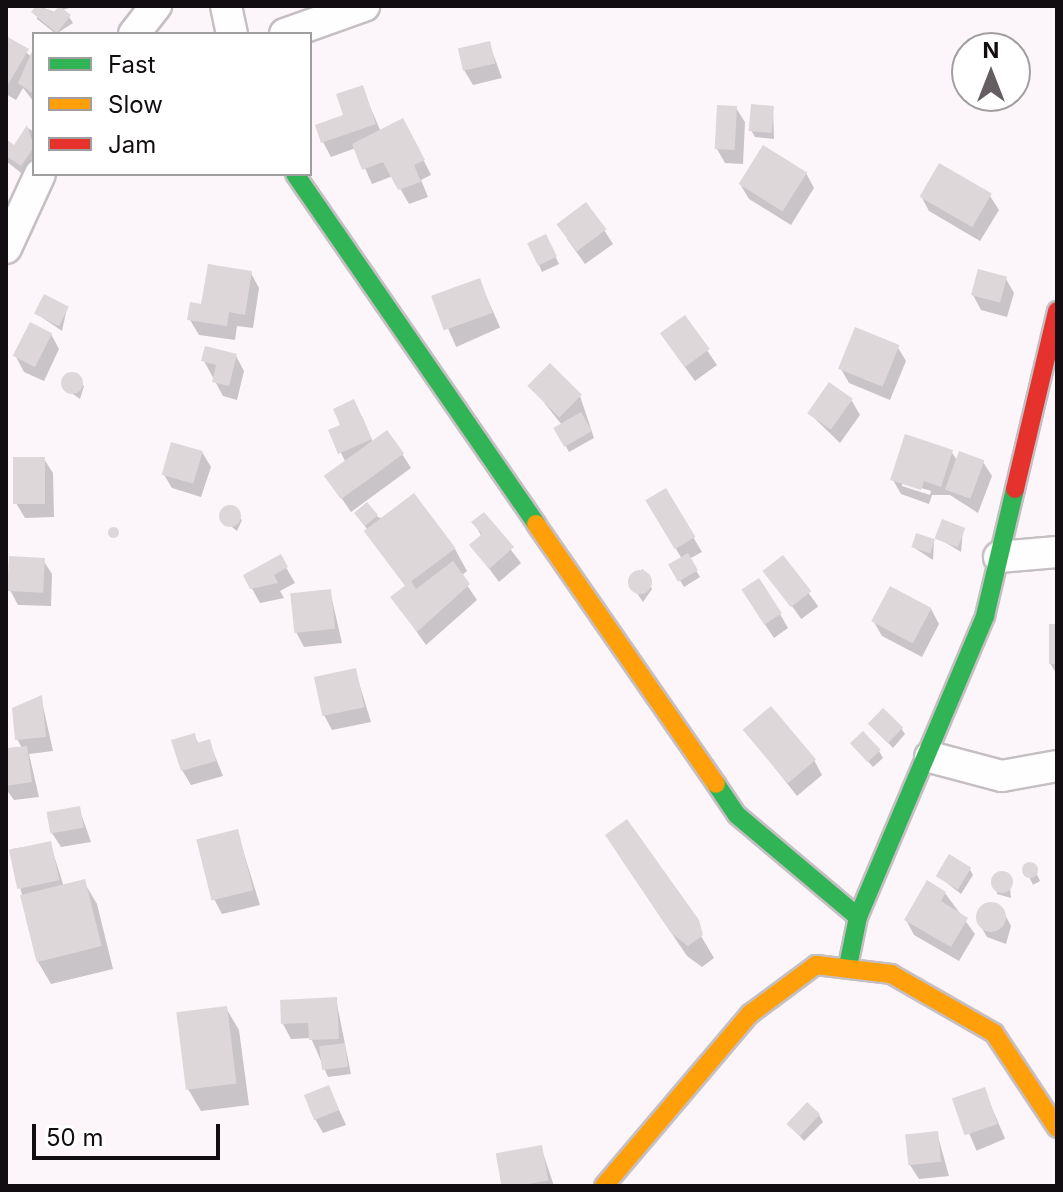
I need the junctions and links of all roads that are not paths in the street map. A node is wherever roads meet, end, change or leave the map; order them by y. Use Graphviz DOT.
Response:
graph roads {
  1 [pos="156,6"];
  2 [pos="226,6"];
  3 [pos="364,6"];
  4 [pos="136,32"];
  5 [pos="232,32"];
  6 [pos="291,32"];
  7 [pos="39,176"];
  8 [pos="296,176"];
  9 [pos="6,248"];
  10 [pos="1057,311"];
  11 [pos="1057,552"];
  12 [pos="999,557"];
  13 [pos="930,757"];
  14 [pos="1057,766"];
  15 [pos="858,917"];
  16 [pos="848,966"];
  17 [pos="1057,1128"];
  18 [pos="604,1186"];
  1 -- 4 [label="street"];
  2 -- 5 [label="street"];
  3 -- 6 [label="street"];
  7 -- 9 [label="street"];
  8 -- 15 [label="street"];
  10 -- 12 [label="street"];
  11 -- 12 [label="street"];
  12 -- 13 [label="street"];
  13 -- 14 [label="street"];
  13 -- 15 [label="street"];
  15 -- 16 [label="street"];
  16 -- 17 [label="street"];
  16 -- 18 [label="street"];
}
